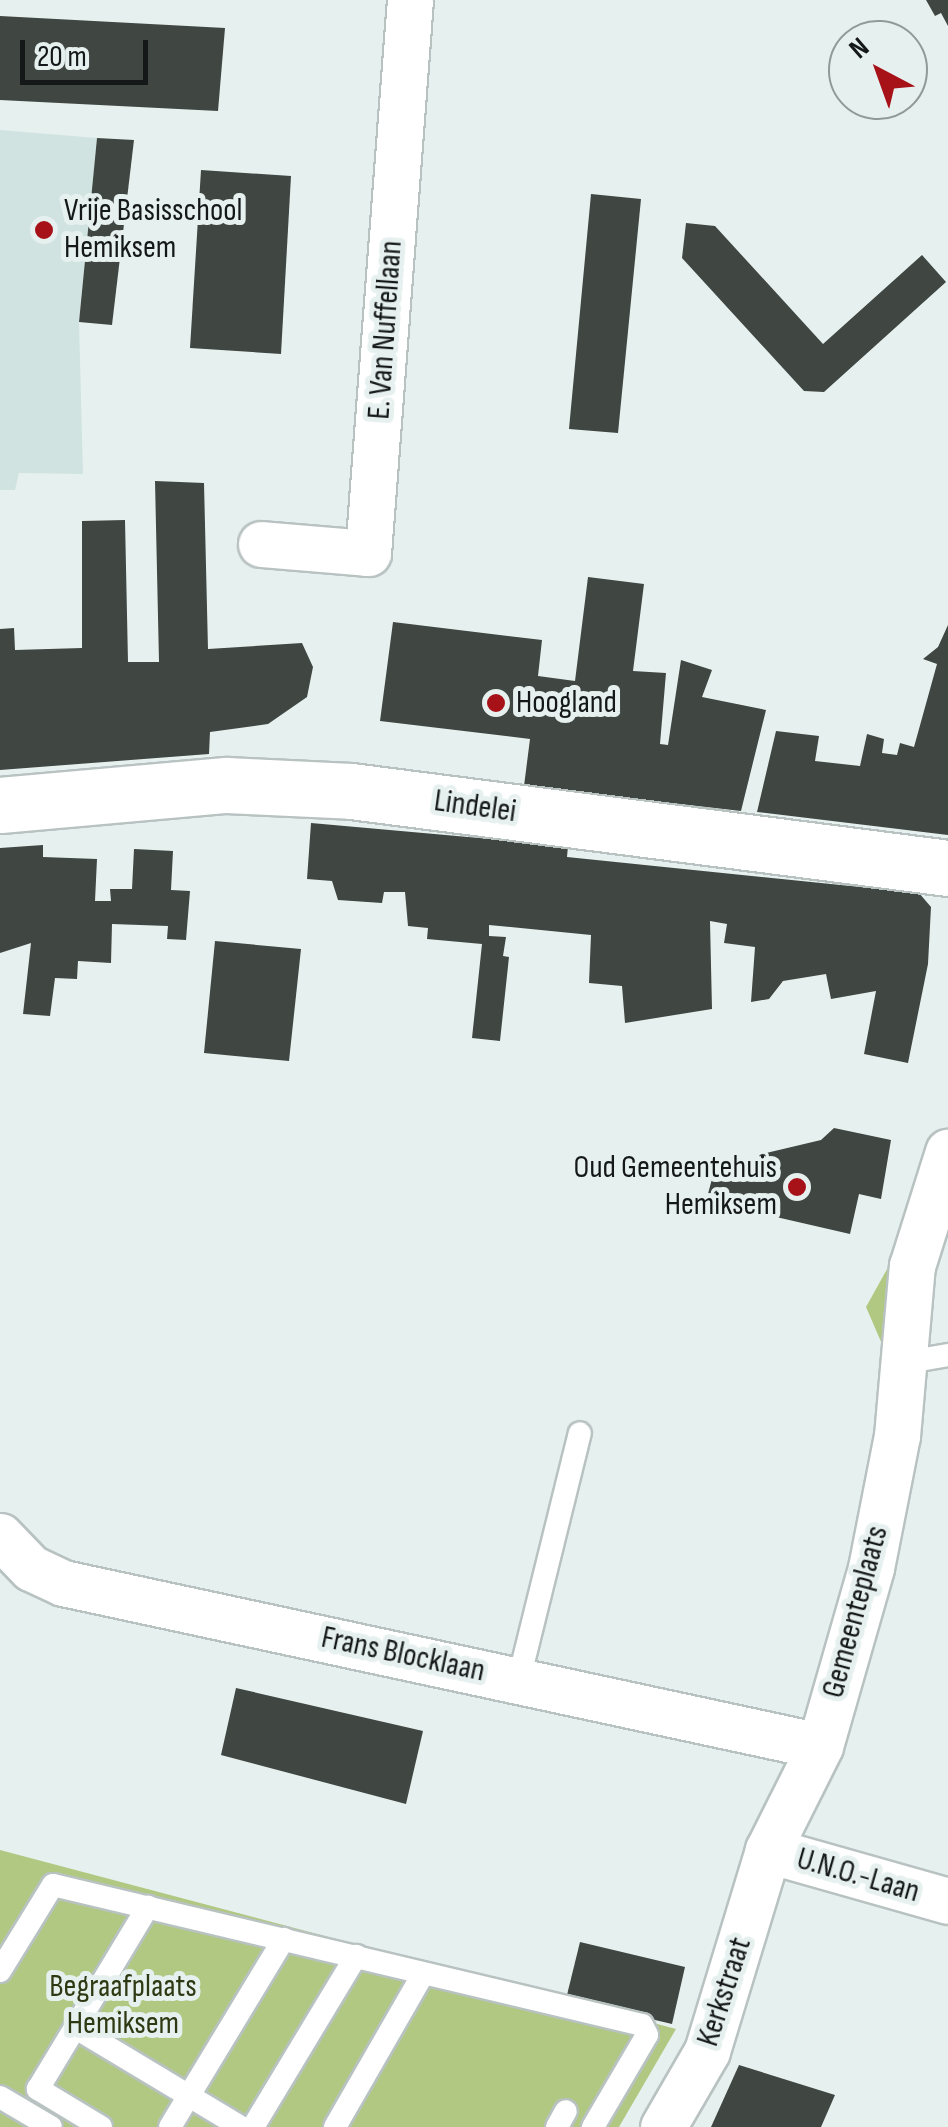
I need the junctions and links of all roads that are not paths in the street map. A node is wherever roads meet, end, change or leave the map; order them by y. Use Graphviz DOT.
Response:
graph roads {
  1 [pos="410,0"];
  2 [pos="262,544"];
  3 [pos="0,804"];
  4 [pos="948,868"];
  5 [pos="946,1169"];
  6 [pos="948,1355"];
  7 [pos="902,1363"];
  8 [pos="580,1434"];
  9 [pos="0,1536"];
  10 [pos="519,1679"];
  11 [pos="820,1746"];
  12 [pos="768,1850"];
  13 [pos="948,1901"];
  14 [pos="148,1907"];
  15 [pos="284,1939"];
  16 [pos="356,1956"];
  17 [pos="0,1971"];
  18 [pos="422,1976"];
  19 [pos="76,2028"];
  20 [pos="189,2096"];
  21 [pos="0,2097"];
  22 [pos="51,2127"];
  23 [pos="101,2127"];
  24 [pos="170,2127"];
  25 [pos="241,2127"];
  26 [pos="254,2127"];
  27 [pos="335,2127"];
  28 [pos="593,2127"];
  29 [pos="664,2127"];
  1 -- 2 [label="street, E. Van Nuffellaan"];
  3 -- 4 [label="street, Lindelei"];
  5 -- 7 [label="street, Gemeenteplaats"];
  6 -- 7 [label="lane"];
  7 -- 11 [label="street, Gemeenteplaats"];
  8 -- 10 [label="lane"];
  9 -- 10 [label="street, Frans Blocklaan"];
  10 -- 11 [label="street, Frans Blocklaan"];
  11 -- 12 [label="street, Gemeenteplaats"];
  12 -- 13 [label="street, U.N.O.-Laan"];
  12 -- 29 [label="street, Kerkstraat"];
  14 -- 15 [label="lane"];
  14 -- 17 [label="lane"];
  14 -- 19 [label="lane"];
  15 -- 16 [label="lane"];
  15 -- 20 [label="lane"];
  16 -- 18 [label="lane"];
  16 -- 26 [label="lane"];
  18 -- 27 [label="lane"];
  18 -- 28 [label="lane"];
  19 -- 20 [label="lane"];
  19 -- 23 [label="lane"];
  20 -- 24 [label="lane"];
  20 -- 25 [label="lane"];
  21 -- 22 [label="lane"];
}
